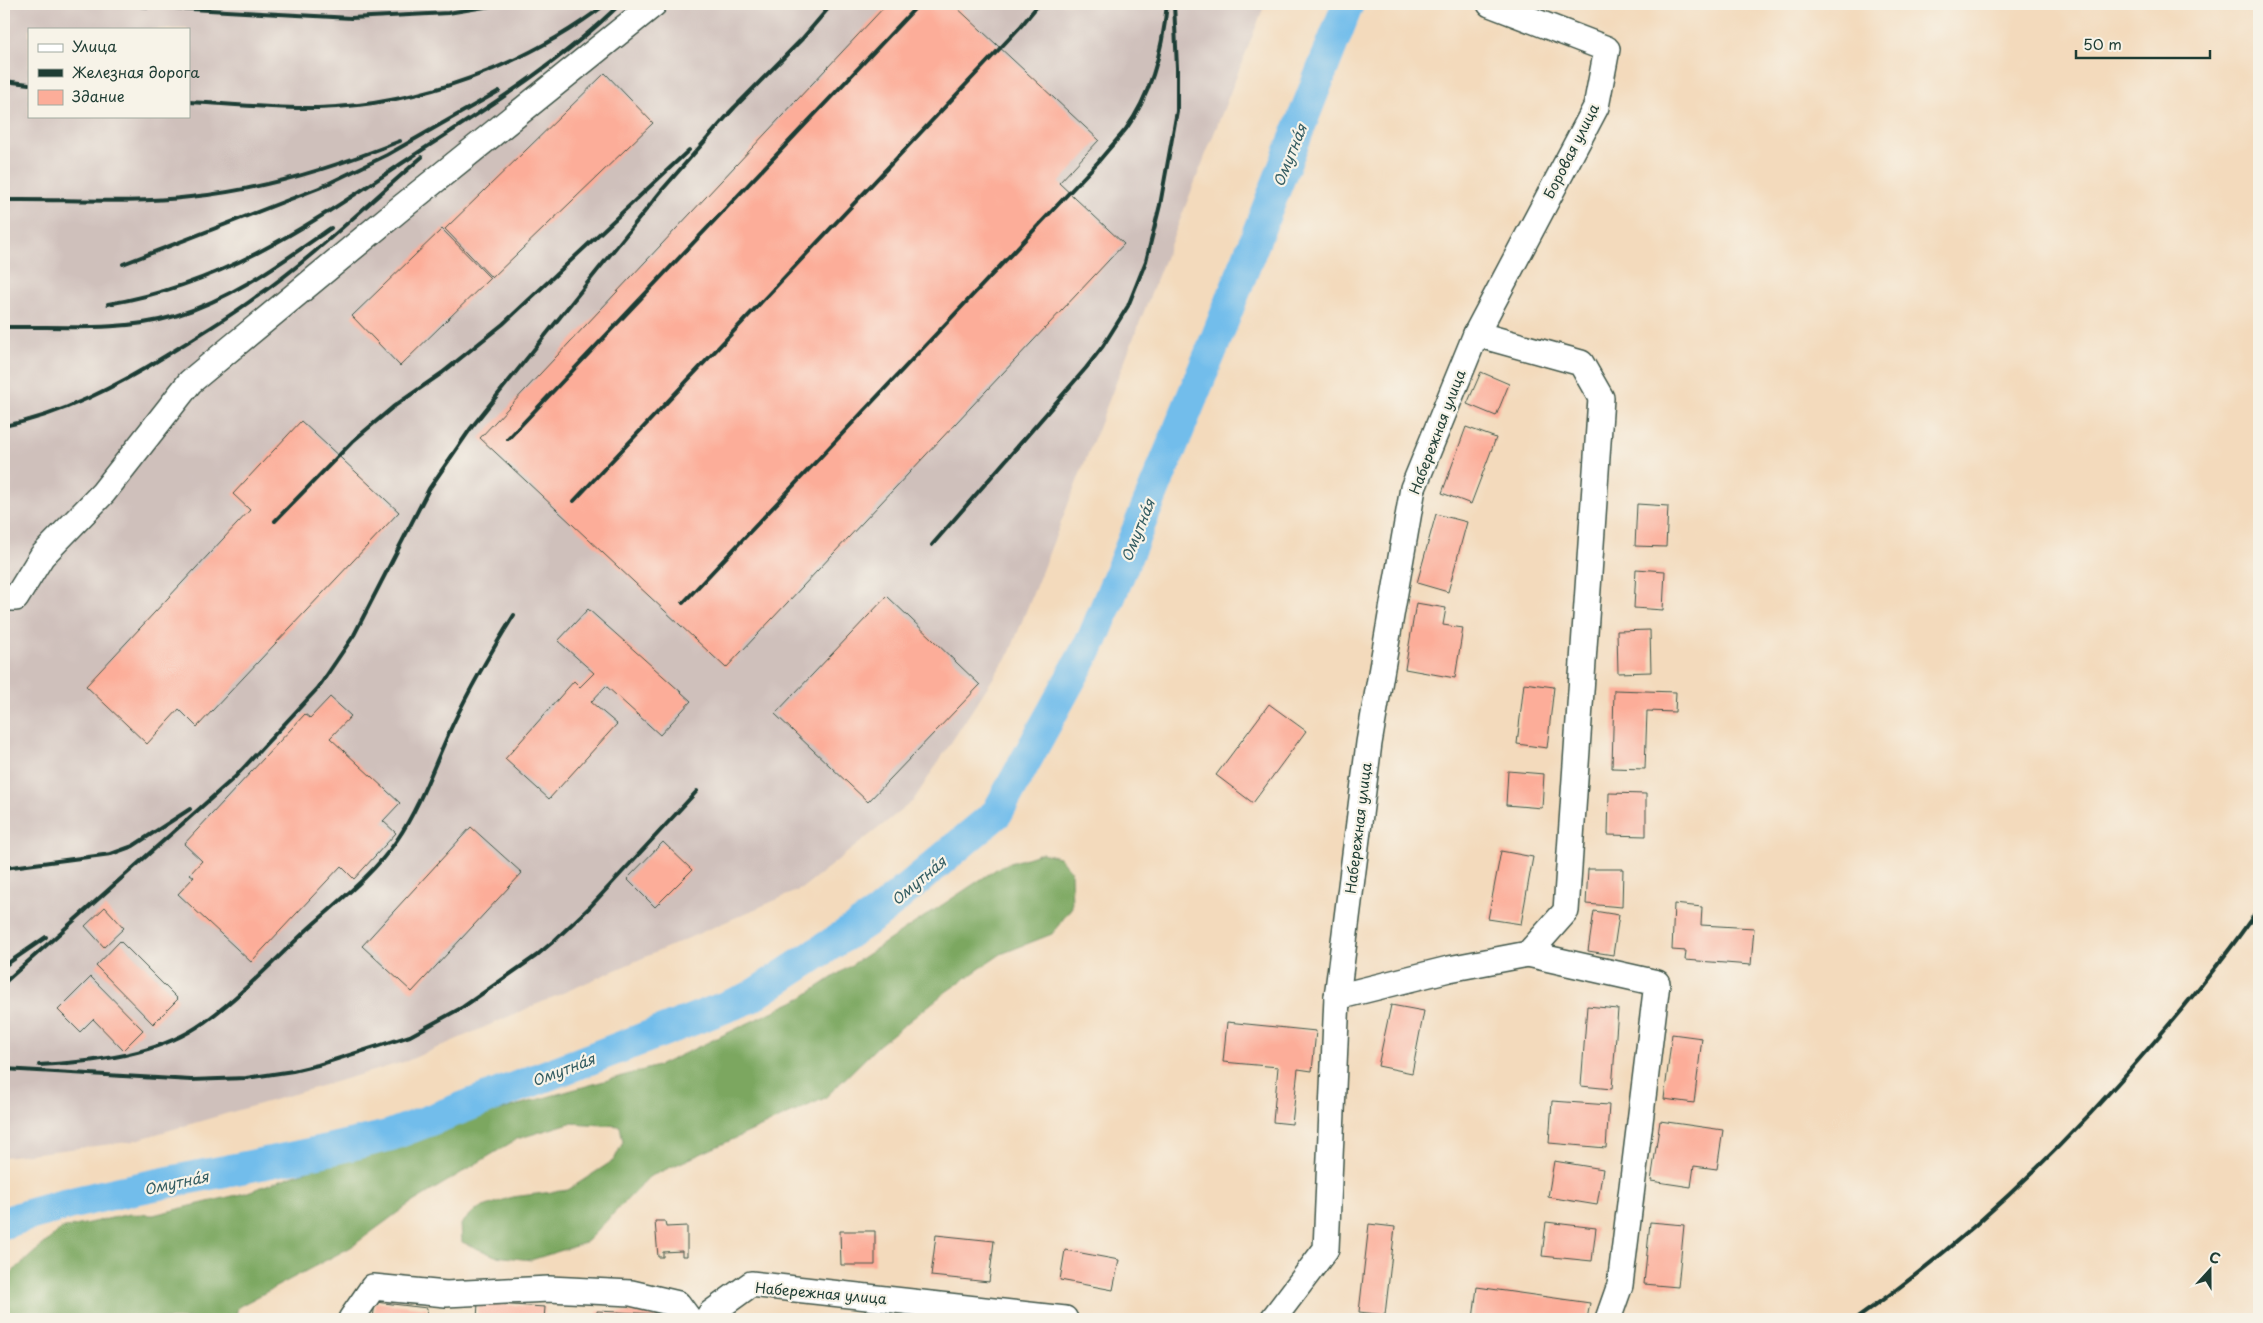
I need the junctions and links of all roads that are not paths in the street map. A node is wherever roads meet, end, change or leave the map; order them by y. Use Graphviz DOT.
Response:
graph roads {
  1 [pos="654,4"];
  2 [pos="1490,4"];
  3 [pos="1476,334"];
  4 [pos="4,598"];
  5 [pos="1528,954"];
  6 [pos="1337,997"];
  7 [pos="351,1318"];
  8 [pos="689,1319"];
  9 [pos="707,1319"];
  10 [pos="1065,1319"];
  11 [pos="1273,1319"];
  12 [pos="1608,1319"];
  1 -- 4 [label="street"];
  2 -- 3 [label="street, Боровая улица"];
  3 -- 5 [label="street"];
  3 -- 6 [label="street, Набережная улица"];
  5 -- 6 [label="street"];
  5 -- 12 [label="street"];
  6 -- 11 [label="street, Набережная улица"];
  7 -- 8 [label="street"];
  9 -- 10 [label="street, Набережная улица"];
}
